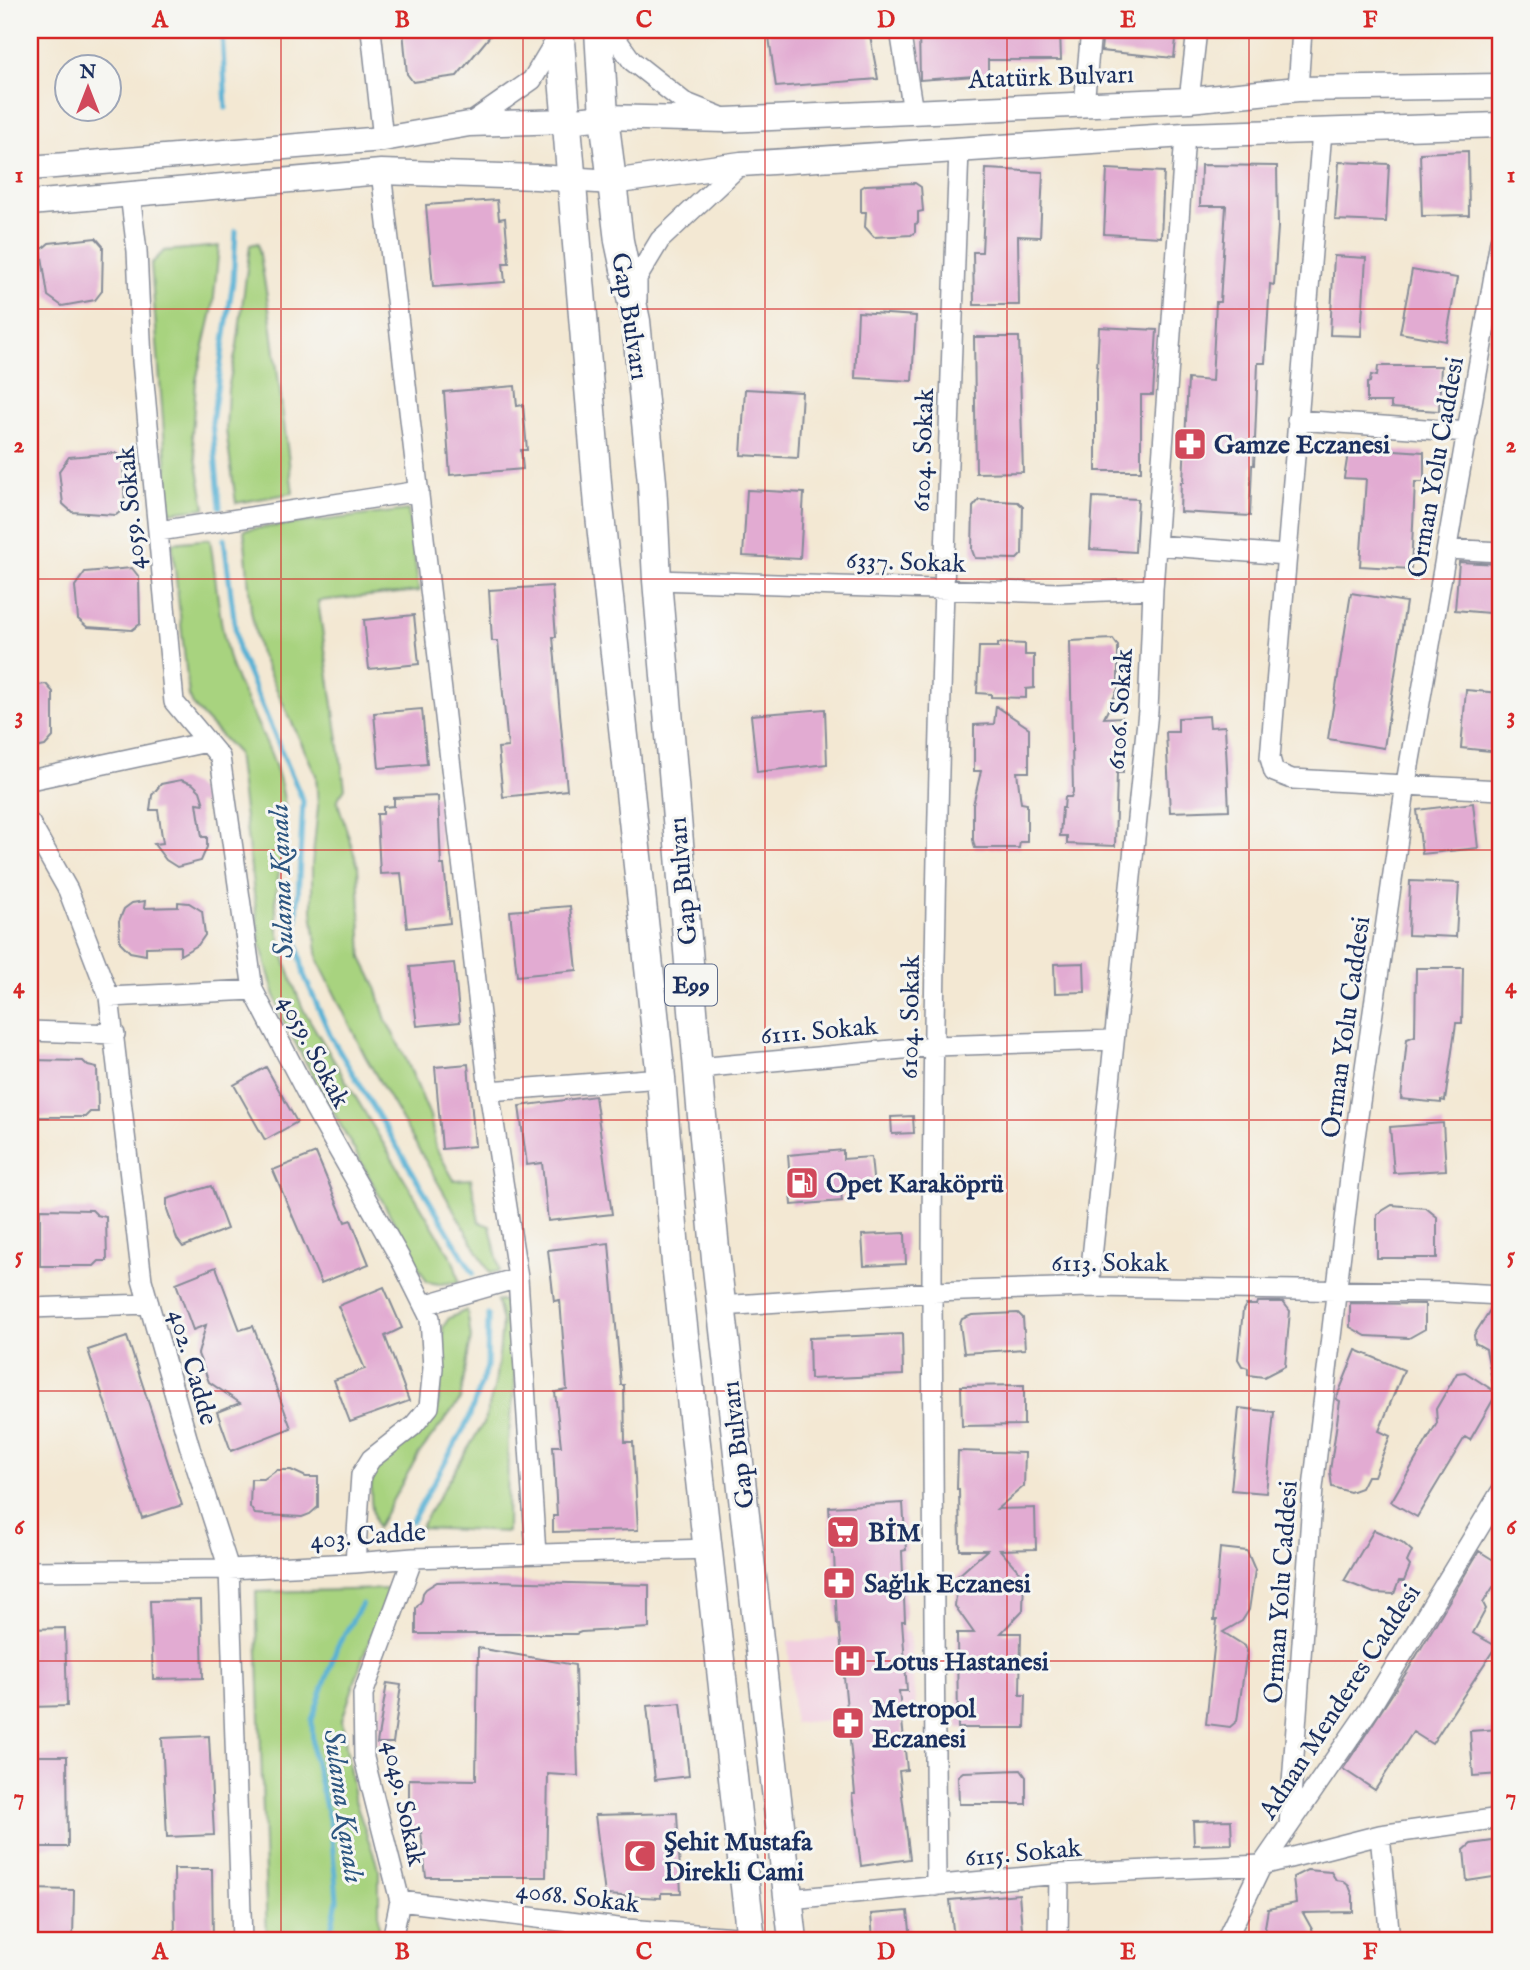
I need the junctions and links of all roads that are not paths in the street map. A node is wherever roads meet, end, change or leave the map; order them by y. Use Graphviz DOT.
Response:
graph roads {
  1 [pos="371,30"];
  2 [pos="599,30"];
  3 [pos="610,30"];
  4 [pos="900,30"];
  5 [pos="1091,30"];
  6 [pos="1197,30"];
  7 [pos="1302,30"];
  8 [pos="559,32"];
  9 [pos="1500,86"];
  10 [pos="1298,89"];
  11 [pos="1189,100"];
  12 [pos="1084,105"];
  13 [pos="913,112"];
  14 [pos="604,117"];
  15 [pos="726,120"];
  16 [pos="567,121"];
  17 [pos="469,124"];
  18 [pos="1500,125"];
  19 [pos="1322,131"];
  20 [pos="1185,135"];
  21 [pos="383,139"];
  22 [pos="959,150"];
  23 [pos="741,164"];
  24 [pos="30,168"];
  25 [pos="381,172"];
  26 [pos="570,178"];
  27 [pos="612,182"];
  28 [pos="130,194"];
  29 [pos="30,203"];
  30 [pos="1500,241"];
  31 [pos="636,321"];
  32 [pos="1297,419"];
  33 [pos="1468,432"];
  34 [pos="419,491"];
  35 [pos="159,531"];
  36 [pos="1156,545"];
  37 [pos="1448,549"];
  38 [pos="1500,552"];
  39 [pos="1286,555"];
  40 [pos="657,580"];
  41 [pos="943,589"];
  42 [pos="1153,589"];
  43 [pos="207,742"];
  44 [pos="30,780"];
  45 [pos="1406,783"];
  46 [pos="1500,790"];
  47 [pos="30,823"];
  48 [pos="253,990"];
  49 [pos="109,997"];
  50 [pos="30,1031"];
  51 [pos="115,1034"];
  52 [pos="1113,1040"];
  53 [pos="934,1046"];
  54 [pos="698,1068"];
  55 [pos="661,1078"];
  56 [pos="489,1091"];
  57 [pos="518,1278"];
  58 [pos="1089,1287"];
  59 [pos="1337,1291"];
  60 [pos="932,1292"];
  61 [pos="1500,1295"];
  62 [pos="149,1304"];
  63 [pos="424,1305"];
  64 [pos="721,1306"];
  65 [pos="30,1308"];
  66 [pos="1500,1493"];
  67 [pos="1493,1524"];
  68 [pos="709,1549"];
  69 [pos="537,1554"];
  70 [pos="413,1558"];
  71 [pos="355,1563"];
  72 [pos="229,1569"];
  73 [pos="30,1571"];
  74 [pos="1500,1818"];
  75 [pos="1289,1826"];
  76 [pos="1380,1835"];
  77 [pos="1262,1865"];
  78 [pos="1059,1874"];
  79 [pos="936,1886"];
  80 [pos="789,1899"];
  81 [pos="400,1900"];
  82 [pos="626,1935"];
  83 [pos="750,1939"];
  84 [pos="242,1940"];
  85 [pos="393,1940"];
  86 [pos="793,1940"];
  87 [pos="1058,1940"];
  88 [pos="1226,1940"];
  89 [pos="1390,1940"];
  1 -- 21 [label="street"];
  2 -- 14 [label="highway, Gap Bulvarı / E99"];
  3 -- 15 [label="street"];
  4 -- 13 [label="street"];
  5 -- 12 [label="street"];
  6 -- 11 [label="street"];
  7 -- 10 [label="street"];
  8 -- 16 [label="highway, Gap Bulvarı / E99"];
  8 -- 17 [label="street"];
  9 -- 10 [label="main road, Atatürk Bulvarı"];
  10 -- 11 [label="main road, Atatürk Bulvarı"];
  11 -- 12 [label="main road, Atatürk Bulvarı"];
  12 -- 13 [label="main road, Atatürk Bulvarı"];
  13 -- 15 [label="main road, Atatürk Bulvarı"];
  14 -- 15 [label="main road, Atatürk Bulvarı"];
  14 -- 16 [label="main road, Atatürk Bulvarı"];
  14 -- 27 [label="highway, Gap Bulvarı / E99"];
  16 -- 17 [label="main road, Atatürk Bulvarı"];
  16 -- 26 [label="highway, Gap Bulvarı / E99"];
  17 -- 21 [label="main road, Atatürk Bulvarı"];
  18 -- 19 [label="main road"];
  19 -- 20 [label="main road"];
  19 -- 32 [label="street"];
  20 -- 22 [label="main road"];
  20 -- 36 [label="street, 6106. Sokak"];
  21 -- 24 [label="main road, Atatürk Bulvarı"];
  22 -- 23 [label="main road"];
  22 -- 41 [label="street, 6104. Sokak"];
  23 -- 27 [label="main road"];
  23 -- 31 [label="street"];
  25 -- 26 [label="main road"];
  25 -- 28 [label="main road"];
  25 -- 34 [label="street"];
  26 -- 27 [label="main road"];
  26 -- 55 [label="highway, Gap Bulvarı / E99"];
  27 -- 31 [label="highway, Gap Bulvarı / E99"];
  28 -- 29 [label="main road"];
  28 -- 35 [label="street, 4059. Sokak"];
  30 -- 33 [label="street, Orman Yolu Caddesi"];
  31 -- 40 [label="highway, Gap Bulvarı / E99"];
  32 -- 33 [label="street"];
  32 -- 39 [label="street"];
  33 -- 37 [label="street, Orman Yolu Caddesi"];
  34 -- 35 [label="street"];
  34 -- 56 [label="street"];
  35 -- 43 [label="street, 4059. Sokak"];
  36 -- 39 [label="street"];
  36 -- 42 [label="street, 6106. Sokak"];
  37 -- 38 [label="street"];
  37 -- 45 [label="street, Orman Yolu Caddesi"];
  39 -- 45 [label="street"];
  40 -- 41 [label="street, 6337. Sokak"];
  40 -- 54 [label="highway, Gap Bulvarı / E99"];
  41 -- 42 [label="street, 6337. Sokak"];
  41 -- 53 [label="street, 6104. Sokak"];
  42 -- 52 [label="street, 6106. Sokak"];
  43 -- 44 [label="street"];
  43 -- 48 [label="street, 4059. Sokak"];
  45 -- 46 [label="street"];
  45 -- 59 [label="street, Orman Yolu Caddesi"];
  47 -- 49 [label="street, 402. Cadde"];
  48 -- 49 [label="street"];
  48 -- 63 [label="street, 4059. Sokak"];
  49 -- 51 [label="street, 402. Cadde"];
  50 -- 51 [label="street"];
  51 -- 62 [label="street, 402. Cadde"];
  52 -- 53 [label="street, 6111. Sokak"];
  52 -- 58 [label="street, 6106. Sokak"];
  53 -- 54 [label="street, 6111. Sokak"];
  53 -- 60 [label="street, 6104. Sokak"];
  54 -- 64 [label="highway, Gap Bulvarı / E99"];
  55 -- 56 [label="street"];
  55 -- 68 [label="highway, Gap Bulvarı / E99"];
  56 -- 57 [label="street"];
  57 -- 63 [label="street"];
  57 -- 69 [label="street"];
  58 -- 59 [label="street, 6113. Sokak"];
  58 -- 60 [label="street, 6113. Sokak"];
  59 -- 61 [label="street, 6113. Sokak"];
  59 -- 75 [label="street, Orman Yolu Caddesi"];
  60 -- 64 [label="street, 6113. Sokak"];
  60 -- 79 [label="street, 6104. Sokak"];
  62 -- 65 [label="street"];
  62 -- 72 [label="street, 402. Cadde"];
  63 -- 71 [label="street, 4059. Sokak"];
  64 -- 80 [label="highway, Gap Bulvarı / E99"];
  66 -- 67 [label="street, Adnan Menderes Caddesi"];
  67 -- 75 [label="street, Adnan Menderes Caddesi"];
  68 -- 69 [label="street, 403. Cadde"];
  68 -- 83 [label="highway, Gap Bulvarı / E99"];
  69 -- 70 [label="street, 403. Cadde"];
  70 -- 71 [label="street, 403. Cadde"];
  70 -- 81 [label="street, 4049. Sokak"];
  71 -- 72 [label="street, 403. Cadde"];
  72 -- 73 [label="street, 403. Cadde"];
  72 -- 84 [label="street, 402. Cadde"];
  74 -- 76 [label="street, 6115. Sokak"];
  75 -- 77 [label="street, Adnan Menderes Caddesi"];
  76 -- 77 [label="street, 6115. Sokak"];
  76 -- 89 [label="street"];
  77 -- 78 [label="street, 6115. Sokak"];
  77 -- 88 [label="street, Adnan Menderes Caddesi"];
  78 -- 79 [label="street, 6115. Sokak"];
  78 -- 87 [label="street"];
  79 -- 80 [label="street, 6115. Sokak"];
  80 -- 86 [label="highway, Gap Bulvarı / E99"];
  81 -- 82 [label="street, 4068. Sokak"];
  81 -- 85 [label="street, 4049. Sokak"];
  82 -- 83 [label="street, 4068. Sokak"];
}
